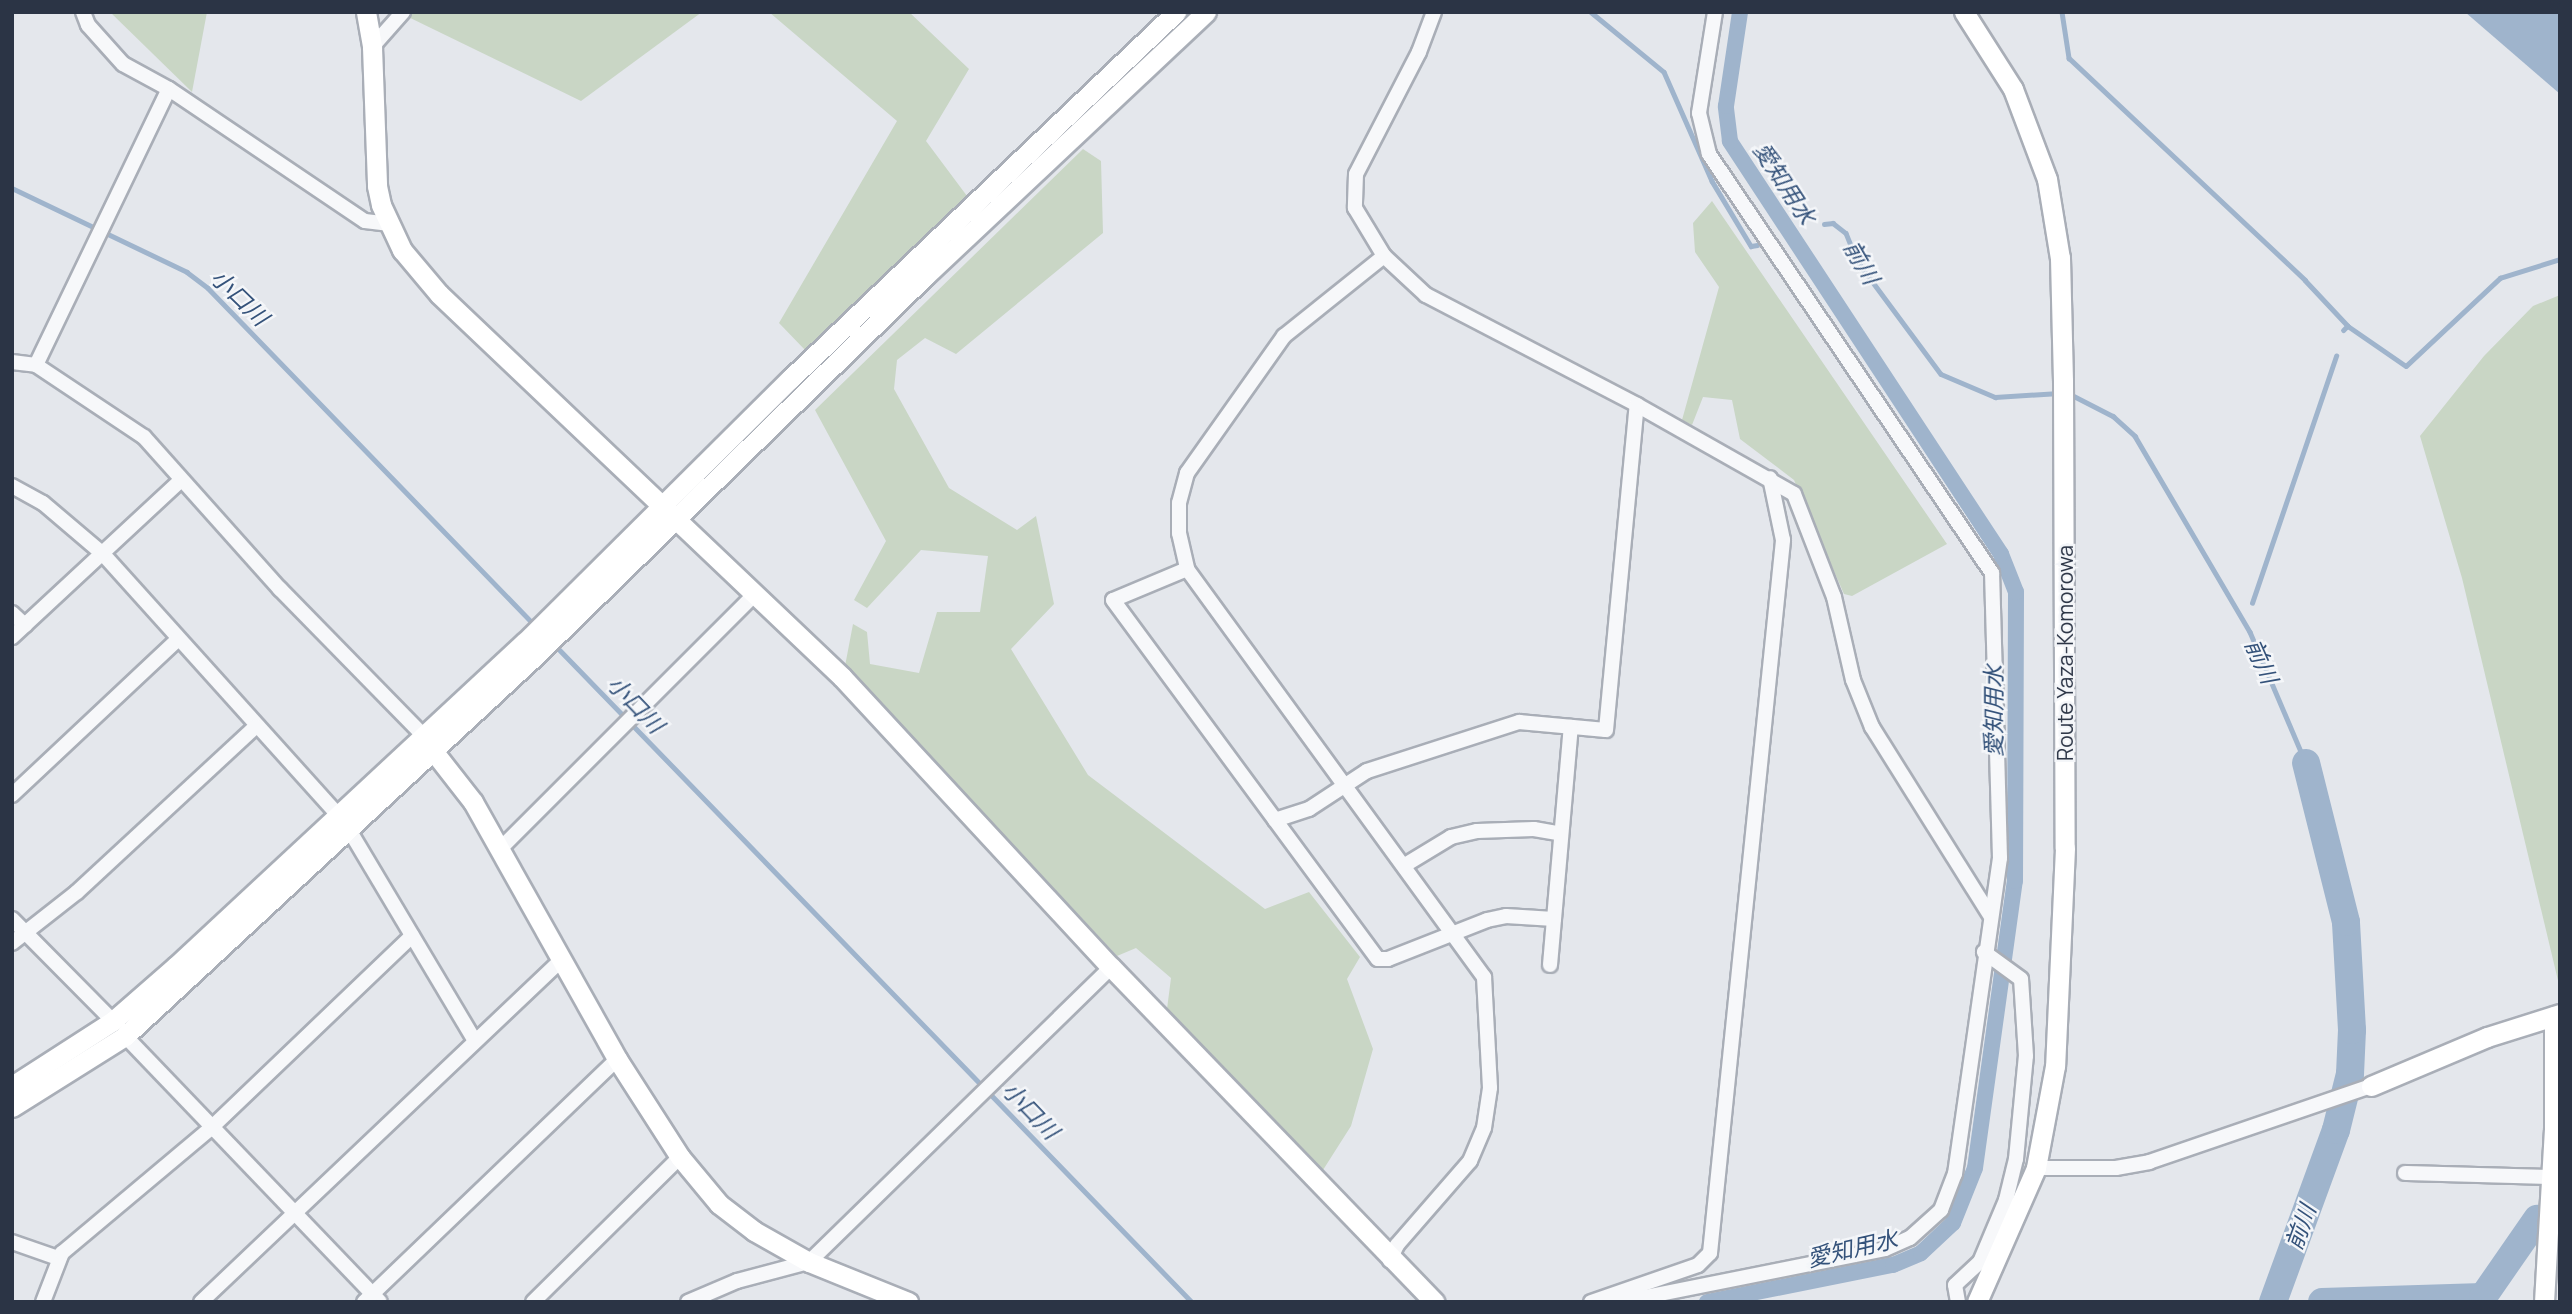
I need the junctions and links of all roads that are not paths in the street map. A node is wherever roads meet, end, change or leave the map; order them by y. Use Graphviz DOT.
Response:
graph roads {
  1 [pos="83,12"];
  2 [pos="366,12"];
  3 [pos="403,12"];
  4 [pos="1176,12"];
  5 [pos="1206,12"];
  6 [pos="1434,12"];
  7 [pos="1714,12"];
  8 [pos="1964,12"];
  9 [pos="372,47"];
  10 [pos="169,89"];
  11 [pos="388,224"];
  12 [pos="1384,256"];
  13 [pos="12,362"];
  14 [pos="36,365"];
  15 [pos="1637,405"];
  16 [pos="1770,478"];
  17 [pos="181,480"];
  18 [pos="12,486"];
  19 [pos="669,515"];
  20 [pos="103,554"];
  21 [pos="1187,569"];
  22 [pos="755,594"];
  23 [pos="12,613"];
  24 [pos="25,625"];
  25 [pos="12,637"];
  26 [pos="177,640"];
  27 [pos="530,649"];
  28 [pos="255,727"];
  29 [pos="1571,727"];
  30 [pos="422,734"];
  31 [pos="434,752"];
  32 [pos="1343,787"];
  33 [pos="12,795"];
  34 [pos="1275,820"];
  35 [pos="343,821"];
  36 [pos="1561,834"];
  37 [pos="500,849"];
  38 [pos="1405,865"];
  39 [pos="1990,915"];
  40 [pos="12,919"];
  41 [pos="1554,919"];
  42 [pos="26,934"];
  43 [pos="1456,935"];
  44 [pos="412,936"];
  45 [pos="12,943"];
  46 [pos="1984,953"];
  47 [pos="562,959"];
  48 [pos="1550,965"];
  49 [pos="1111,967"];
  50 [pos="2557,1015"];
  51 [pos="119,1028"];
  52 [pos="475,1041"];
  53 [pos="617,1059"];
  54 [pos="12,1086"];
  55 [pos="2371,1086"];
  56 [pos="12,1107"];
  57 [pos="211,1128"];
  58 [pos="680,1157"];
  59 [pos="2036,1168"];
  60 [pos="2405,1173"];
  61 [pos="2554,1187"];
  62 [pos="294,1213"];
  63 [pos="12,1242"];
  64 [pos="58,1258"];
  65 [pos="1390,1260"];
  66 [pos="809,1262"];
  67 [pos="373,1299"];
  68 [pos="904,1301"];
  69 [pos="43,1302"];
  70 [pos="201,1302"];
  71 [pos="533,1302"];
  72 [pos="688,1302"];
  73 [pos="1435,1302"];
  74 [pos="1591,1302"];
  75 [pos="1620,1302"];
  76 [pos="1958,1302"];
  77 [pos="1977,1302"];
  78 [pos="2544,1302"];
  1 -- 10 [label="street"];
  2 -- 9 [label="street"];
  3 -- 9 [label="street"];
  4 -- 19 [label="street"];
  5 -- 19 [label="street"];
  6 -- 12 [label="street"];
  7 -- 39 [label="street"];
  8 -- 59 [label="street, Route Yaza-Komorowa"];
  9 -- 11 [label="street"];
  10 -- 11 [label="street"];
  10 -- 14 [label="street"];
  11 -- 19 [label="street"];
  12 -- 15 [label="street"];
  12 -- 21 [label="street"];
  13 -- 14 [label="street"];
  14 -- 17 [label="street"];
  15 -- 16 [label="street"];
  15 -- 29 [label="street"];
  16 -- 39 [label="street"];
  16 -- 74 [label="street"];
  17 -- 20 [label="street"];
  17 -- 30 [label="street"];
  18 -- 20 [label="street"];
  19 -- 22 [label="street"];
  19 -- 27 [label="street"];
  20 -- 24 [label="street"];
  20 -- 26 [label="street"];
  21 -- 32 [label="street"];
  21 -- 34 [label="street"];
  22 -- 37 [label="street"];
  22 -- 49 [label="street"];
  23 -- 24 [label="street"];
  24 -- 25 [label="street"];
  26 -- 28 [label="street"];
  26 -- 33 [label="street"];
  27 -- 30 [label="street"];
  27 -- 31 [label="street"];
  28 -- 35 [label="street"];
  28 -- 42 [label="street"];
  29 -- 32 [label="street"];
  29 -- 36 [label="street"];
  30 -- 35 [label="street"];
  31 -- 35 [label="street"];
  31 -- 37 [label="street"];
  32 -- 34 [label="street"];
  32 -- 38 [label="street"];
  34 -- 43 [label="street"];
  35 -- 44 [label="street"];
  35 -- 51 [label="street"];
  36 -- 38 [label="street"];
  36 -- 41 [label="street"];
  37 -- 47 [label="street"];
  38 -- 43 [label="street"];
  39 -- 46 [label="street"];
  40 -- 42 [label="street"];
  41 -- 43 [label="street"];
  41 -- 48 [label="street"];
  42 -- 45 [label="street"];
  42 -- 51 [label="street"];
  43 -- 65 [label="street"];
  44 -- 52 [label="street"];
  44 -- 57 [label="street"];
  46 -- 75 [label="street"];
  46 -- 76 [label="street"];
  47 -- 52 [label="street"];
  47 -- 53 [label="street"];
  49 -- 65 [label="street"];
  49 -- 66 [label="street"];
  50 -- 55 [label="street"];
  50 -- 61 [label="street"];
  51 -- 54 [label="street"];
  51 -- 56 [label="street"];
  51 -- 57 [label="street"];
  52 -- 62 [label="street"];
  53 -- 58 [label="street"];
  53 -- 67 [label="street"];
  55 -- 59 [label="street"];
  57 -- 62 [label="street"];
  57 -- 64 [label="street"];
  58 -- 66 [label="street"];
  58 -- 71 [label="street"];
  59 -- 77 [label="street, Route Yaza-Komorowa"];
  60 -- 61 [label="street"];
  61 -- 78 [label="street"];
  62 -- 67 [label="street"];
  62 -- 70 [label="street"];
  63 -- 64 [label="street"];
  64 -- 69 [label="street"];
  65 -- 73 [label="street"];
  66 -- 68 [label="street"];
  66 -- 72 [label="street"];
}
